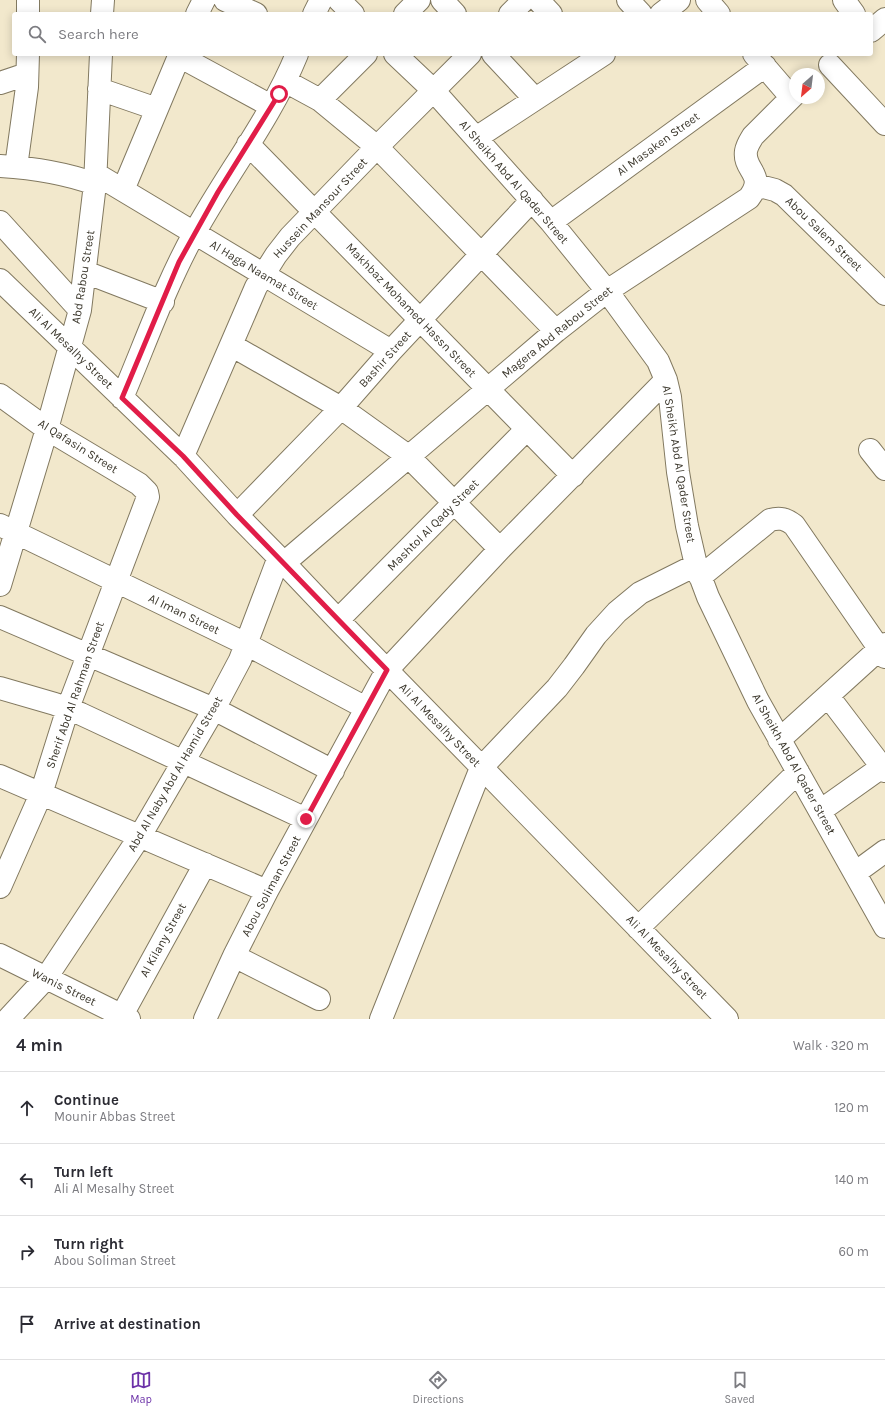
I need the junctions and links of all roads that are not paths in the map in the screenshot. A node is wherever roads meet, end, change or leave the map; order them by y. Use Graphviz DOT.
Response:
graph roads {
  1 [pos="28,0"];
  2 [pos="103,0"];
  3 [pos="204,0"];
  4 [pos="225,0"];
  5 [pos="321,0"];
  6 [pos="339,0"];
  7 [pos="419,0"];
  8 [pos="442,0"];
  9 [pos="524,0"];
  10 [pos="538,0"];
  11 [pos="628,0"];
  12 [pos="679,0"];
  13 [pos="707,0"];
  14 [pos="844,0"];
  15 [pos="28,12"];
  16 [pos="102,12"];
  17 [pos="198,12"];
  18 [pos="252,12"];
  19 [pos="315,12"];
  20 [pos="352,12"];
  21 [pos="407,12"];
  22 [pos="454,12"];
  23 [pos="512,12"];
  24 [pos="549,12"];
  25 [pos="639,12"];
  26 [pos="664,12"];
  27 [pos="717,12"];
  28 [pos="853,12"];
  29 [pos="101,56"];
  30 [pos="180,56"];
  31 [pos="182,56"];
  32 [pos="296,56"];
  33 [pos="364,56"];
  34 [pos="397,56"];
  35 [pos="468,56"];
  36 [pos="495,56"];
  37 [pos="595,56"];
  38 [pos="760,60"];
  39 [pos="28,64"];
  40 [pos="830,64"];
  41 [pos="285,81"];
  42 [pos="0,83"];
  43 [pos="99,89"];
  44 [pos="433,90"];
  45 [pos="789,91"];
  46 [pos="535,99"];
  47 [pos="789,99"];
  48 [pos="320,100"];
  49 [pos="271,106"];
  50 [pos="157,109"];
  51 [pos="885,124"];
  52 [pos="476,138"];
  53 [pos="248,144"];
  54 [pos="377,147"];
  55 [pos="8,166"];
  56 [pos="96,179"];
  57 [pos="756,185"];
  58 [pos="123,190"];
  59 [pos="532,200"];
  60 [pos="315,212"];
  61 [pos="0,222"];
  62 [pos="552,222"];
  63 [pos="194,233"];
  64 [pos="482,254"];
  65 [pos="85,272"];
  66 [pos="263,274"];
  67 [pos="0,280"];
  68 [pos="607,291"];
  69 [pos="885,294"];
  70 [pos="163,302"];
  71 [pos="80,310"];
  72 [pos="421,320"];
  73 [pos="556,331"];
  74 [pos="231,345"];
  75 [pos="70,347"];
  76 [pos="391,351"];
  77 [pos="666,380"];
  78 [pos="488,388"];
  79 [pos="0,395"];
  80 [pos="122,398"];
  81 [pos="342,408"];
  82 [pos="47,429"];
  83 [pos="527,429"];
  84 [pos="870,450"];
  85 [pos="183,456"];
  86 [pos="408,456"];
  87 [pos="885,469"];
  88 [pos="573,476"];
  89 [pos="147,502"];
  90 [pos="455,502"];
  91 [pos="237,515"];
  92 [pos="8,529"];
  93 [pos="500,549"];
  94 [pos="281,560"];
  95 [pos="698,571"];
  96 [pos="116,582"];
  97 [pos="0,585"];
  98 [pos="0,617"];
  99 [pos="338,620"];
  100 [pos="246,644"];
  101 [pos="883,650"];
  102 [pos="88,654"];
  103 [pos="387,670"];
  104 [pos="0,688"];
  105 [pos="828,696"];
  106 [pos="68,708"];
  107 [pos="366,708"];
  108 [pos="214,709"];
  109 [pos="779,740"];
  110 [pos="881,759"];
  111 [pos="183,762"];
  112 [pos="481,768"];
  113 [pos="333,770"];
  114 [pos="798,772"];
  115 [pos="0,776"];
  116 [pos="41,794"];
  117 [pos="820,811"];
  118 [pos="306,819"];
  119 [pos="140,836"];
  120 [pos="885,851"];
  121 [pos="205,864"];
  122 [pos="855,873"];
  123 [pos="0,887"];
  124 [pos="267,891"];
  125 [pos="885,927"];
  126 [pos="638,928"];
  127 [pos="0,955"];
  128 [pos="234,956"];
  129 [pos="46,978"];
  130 [pos="319,999"];
  131 [pos="125,1017"];
  132 [pos="8,1019"];
  133 [pos="205,1019"];
  134 [pos="381,1019"];
  135 [pos="727,1019"];
  1 -- 15 [label="street"];
  2 -- 16 [label="street"];
  3 -- 17 [label="street"];
  4 -- 18 [label="street"];
  5 -- 19 [label="street"];
  6 -- 20 [label="street"];
  7 -- 21 [label="street"];
  8 -- 22 [label="street"];
  9 -- 23 [label="street"];
  10 -- 24 [label="street"];
  11 -- 25 [label="street"];
  12 -- 26 [label="street"];
  13 -- 27 [label="street"];
  14 -- 28 [label="street"];
  29 -- 43 [label="street, Abd Rabou Street"];
  30 -- 50 [label="street"];
  31 -- 49 [label="street"];
  32 -- 41 [label="street"];
  33 -- 48 [label="street"];
  34 -- 44 [label="street, Al Sheikh Abd Al Qader Street"];
  35 -- 44 [label="street, Hussein Mansour Street"];
  36 -- 46 [label="street"];
  37 -- 46 [label="street"];
  38 -- 45 [label="street"];
  38 -- 62 [label="street, Al Masaken Street"];
  39 -- 42 [label="street"];
  39 -- 55 [label="street"];
  40 -- 51 [label="street"];
  41 -- 48 [label="street"];
  41 -- 49 [label="street"];
  43 -- 50 [label="street"];
  43 -- 56 [label="street, Abd Rabou Street"];
  44 -- 52 [label="street, Al Sheikh Abd Al Qader Street"];
  44 -- 54 [label="street, Hussein Mansour Street"];
  46 -- 52 [label="street"];
  47 -- 57 [label="street"];
  48 -- 54 [label="street"];
  49 -- 53 [label="street"];
  50 -- 58 [label="street"];
  52 -- 59 [label="street, Al Sheikh Abd Al Qader Street"];
  53 -- 60 [label="street, Makhbaz Mohamed Hassn Street"];
  53 -- 63 [label="street"];
  54 -- 60 [label="street, Hussein Mansour Street"];
  54 -- 64 [label="street"];
  55 -- 56 [label="street, Al Haga Naamat Street"];
  56 -- 58 [label="street, Al Haga Naamat Street"];
  56 -- 65 [label="street, Abd Rabou Street"];
  57 -- 68 [label="street, Magera Abd Rabou Street"];
  57 -- 69 [label="street, Abou Salem Street"];
  58 -- 63 [label="street, Al Haga Naamat Street"];
  59 -- 62 [label="street, Al Sheikh Abd Al Qader Street"];
  59 -- 64 [label="street, Bashir Street"];
  60 -- 66 [label="street, Hussein Mansour Street"];
  60 -- 72 [label="street, Makhbaz Mohamed Hassn Street"];
  61 -- 71 [label="street"];
  62 -- 68 [label="street, Al Sheikh Abd Al Qader Street"];
  63 -- 66 [label="street, Al Haga Naamat Street"];
  63 -- 70 [label="street"];
  64 -- 72 [label="street, Bashir Street"];
  64 -- 73 [label="street"];
  65 -- 70 [label="street"];
  65 -- 71 [label="street, Abd Rabou Street"];
  66 -- 74 [label="street, Hussein Mansour Street"];
  66 -- 76 [label="street, Al Haga Naamat Street"];
  67 -- 75 [label="street, Ali Al Mesalhy Street"];
  68 -- 73 [label="street, Magera Abd Rabou Street"];
  68 -- 77 [label="street, Al Sheikh Abd Al Qader Street"];
  70 -- 80 [label="street"];
  71 -- 75 [label="street, Abd Rabou Street"];
  72 -- 76 [label="street, Bashir Street"];
  72 -- 78 [label="street, Makhbaz Mohamed Hassn Street"];
  73 -- 78 [label="street, Magera Abd Rabou Street"];
  74 -- 81 [label="street"];
  74 -- 85 [label="street, Hussein Mansour Street"];
  75 -- 80 [label="street, Ali Al Mesalhy Street"];
  75 -- 82 [label="street, Abd Rabou Street"];
  76 -- 81 [label="street, Bashir Street"];
  77 -- 88 [label="street, Abou Soliman Street"];
  77 -- 95 [label="street, Al Sheikh Abd Al Qader Street"];
  78 -- 83 [label="street, Makhbaz Mohamed Hassn Street"];
  78 -- 86 [label="street, Magera Abd Rabou Street"];
  79 -- 82 [label="street, Al Qafasin Street"];
  80 -- 85 [label="street, Ali Al Mesalhy Street"];
  81 -- 86 [label="street"];
  81 -- 91 [label="street, Bashir Street"];
  82 -- 89 [label="street, Al Qafasin Street"];
  82 -- 92 [label="street, Abd Rabou Street"];
  83 -- 88 [label="street, Makhbaz Mohamed Hassn Street"];
  83 -- 90 [label="street, Mashtol Al Qady Street"];
  84 -- 87 [label="street"];
  85 -- 91 [label="street, Ali Al Mesalhy Street"];
  86 -- 90 [label="street"];
  86 -- 94 [label="street, Magera Abd Rabou Street"];
  88 -- 93 [label="street, Abou Soliman Street"];
  89 -- 96 [label="street, Sherif Abd Al Rahman Street"];
  90 -- 93 [label="street"];
  90 -- 99 [label="street, Mashtol Al Qady Street"];
  91 -- 94 [label="street, Ali Al Mesalhy Street"];
  92 -- 96 [label="street, Al Iman Street"];
  92 -- 97 [label="street, Abd Rabou Street"];
  93 -- 103 [label="street, Abou Soliman Street"];
  94 -- 99 [label="street, Ali Al Mesalhy Street"];
  94 -- 100 [label="street, Abd Al Naby Abd Al Hamid Street"];
  95 -- 101 [label="street"];
  95 -- 109 [label="street, Al Sheikh Abd Al Qader Street"];
  95 -- 112 [label="street"];
  96 -- 100 [label="street, Al Iman Street"];
  96 -- 102 [label="street, Sherif Abd Al Rahman Street"];
  98 -- 102 [label="street"];
  99 -- 103 [label="street, Ali Al Mesalhy Street"];
  100 -- 107 [label="street, Al Iman Street"];
  100 -- 108 [label="street, Abd Al Naby Abd Al Hamid Street"];
  101 -- 105 [label="street"];
  102 -- 106 [label="street, Sherif Abd Al Rahman Street"];
  102 -- 108 [label="street"];
  103 -- 107 [label="street, Abou Soliman Street"];
  103 -- 112 [label="street, Ali Al Mesalhy Street"];
  104 -- 106 [label="street"];
  105 -- 109 [label="street"];
  105 -- 110 [label="street"];
  106 -- 111 [label="street"];
  106 -- 116 [label="street, Sherif Abd Al Rahman Street"];
  107 -- 113 [label="street, Abou Soliman Street"];
  108 -- 111 [label="street, Abd Al Naby Abd Al Hamid Street"];
  108 -- 113 [label="street"];
  109 -- 114 [label="street, Al Sheikh Abd Al Qader Street"];
  110 -- 117 [label="street"];
  111 -- 118 [label="street"];
  111 -- 119 [label="street, Abd Al Naby Abd Al Hamid Street"];
  112 -- 126 [label="street, Ali Al Mesalhy Street"];
  112 -- 134 [label="street"];
  113 -- 118 [label="street, Abou Soliman Street"];
  114 -- 117 [label="street, Al Sheikh Abd Al Qader Street"];
  114 -- 126 [label="street"];
  115 -- 116 [label="street"];
  116 -- 119 [label="street"];
  116 -- 123 [label="street, Sherif Abd Al Rahman Street"];
  117 -- 122 [label="street, Al Sheikh Abd Al Qader Street"];
  118 -- 124 [label="street, Abou Soliman Street"];
  119 -- 121 [label="street"];
  119 -- 129 [label="street, Abd Al Naby Abd Al Hamid Street"];
  120 -- 122 [label="street"];
  121 -- 124 [label="street"];
  121 -- 131 [label="street, Al Kilany Street"];
  122 -- 125 [label="street, Al Sheikh Abd Al Qader Street"];
  124 -- 128 [label="street, Abou Soliman Street"];
  126 -- 135 [label="street, Ali Al Mesalhy Street"];
  127 -- 129 [label="street, Wanis Street"];
  128 -- 130 [label="street"];
  128 -- 133 [label="street, Abou Soliman Street"];
  129 -- 131 [label="street, Wanis Street"];
  129 -- 132 [label="street, Abd Al Naby Abd Al Hamid Street"];
}
